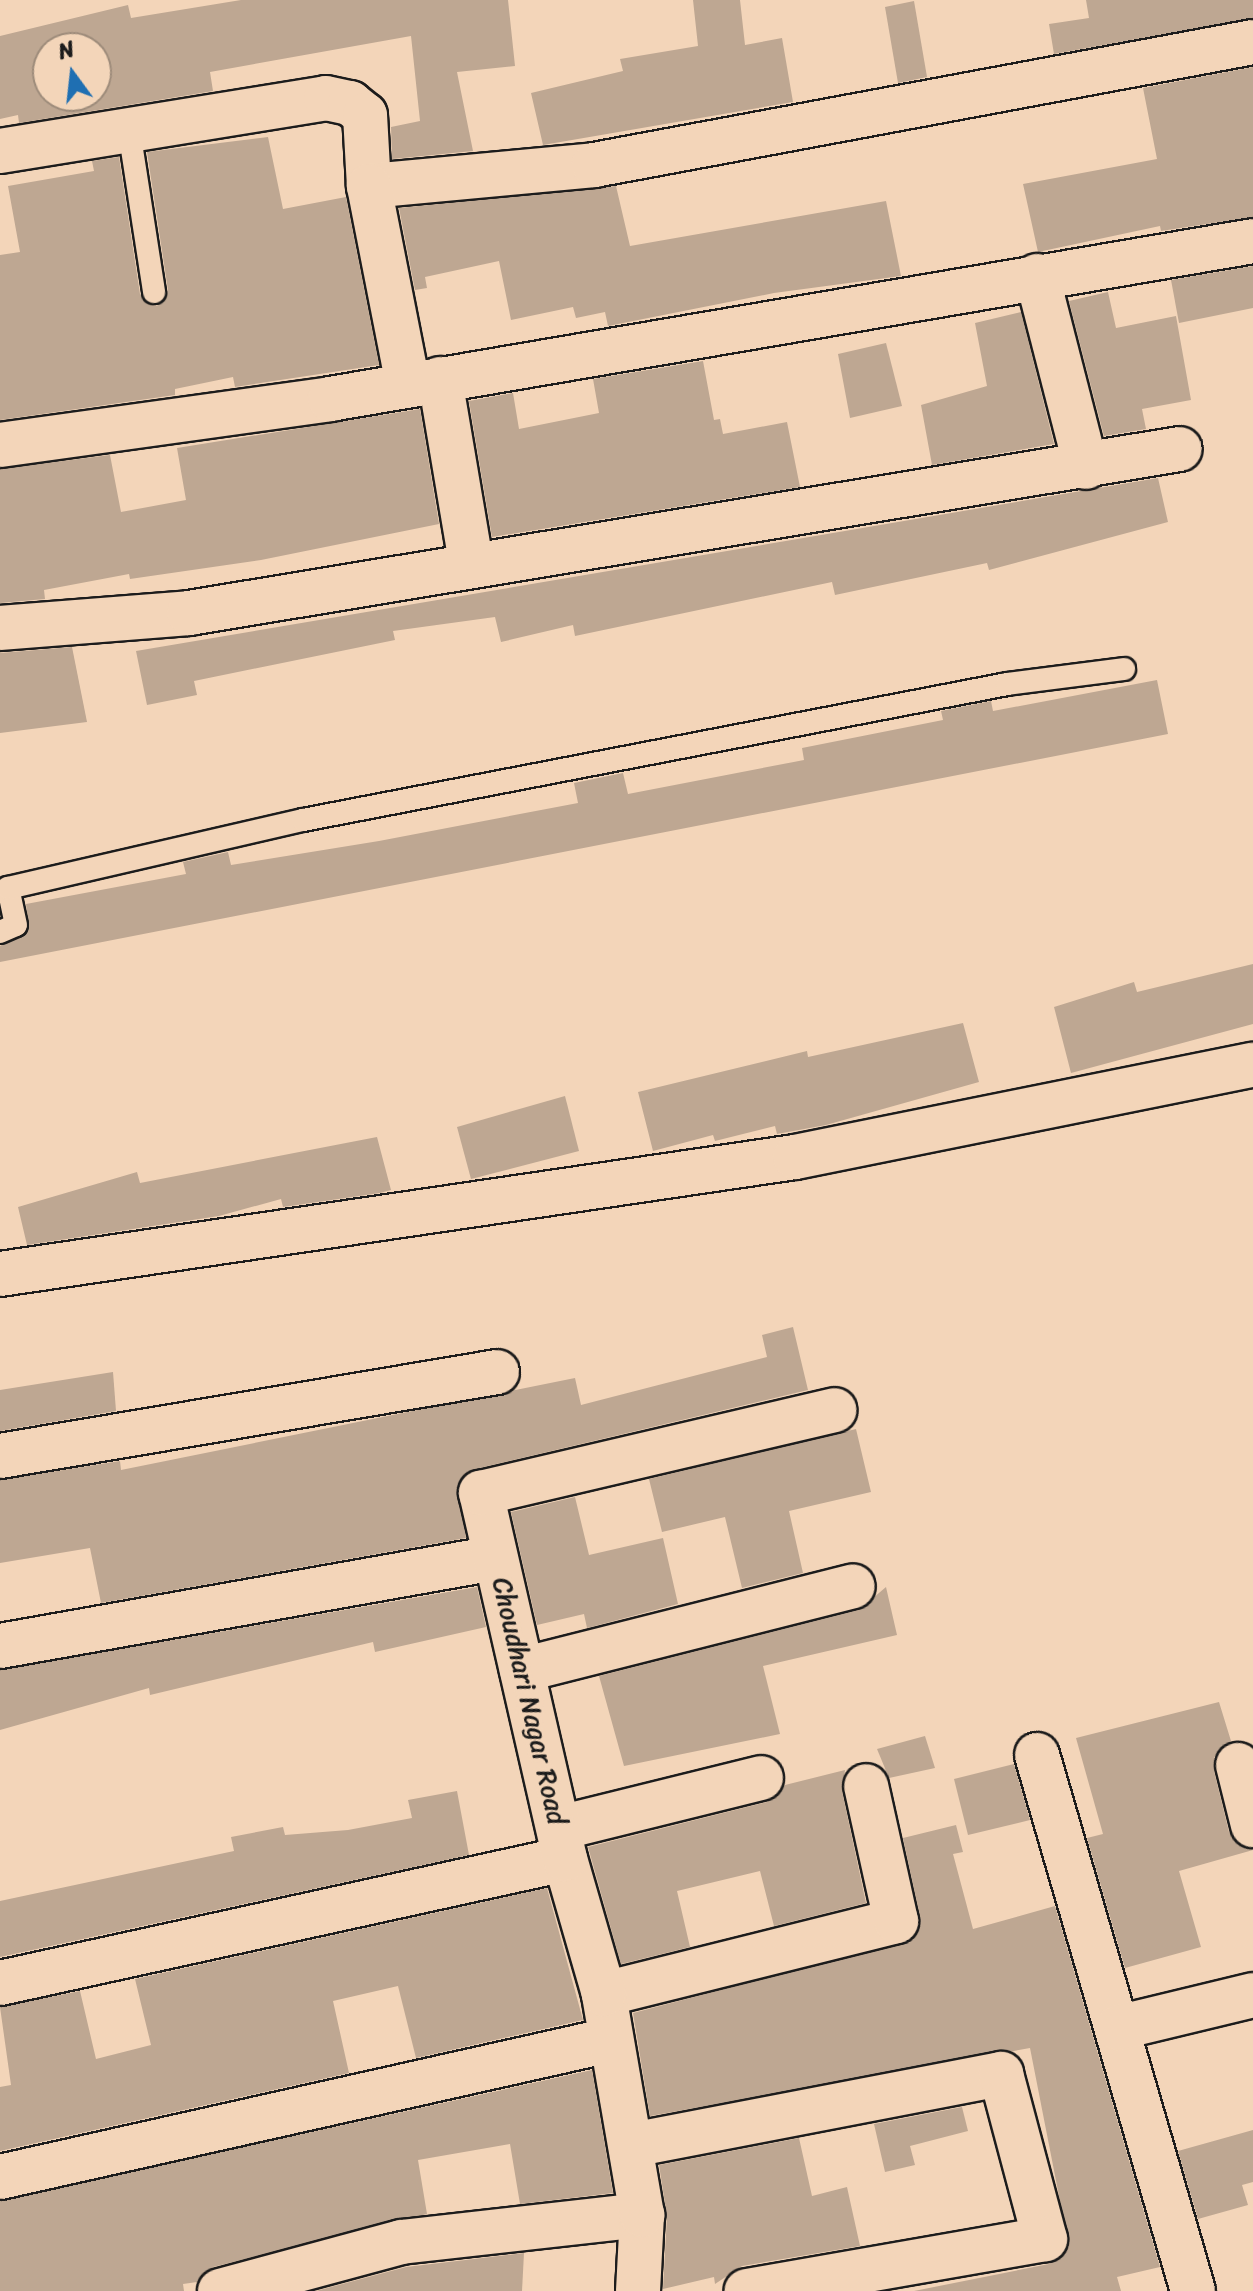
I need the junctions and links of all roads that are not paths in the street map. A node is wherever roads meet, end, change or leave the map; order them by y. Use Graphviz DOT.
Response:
graph roads {
  1 [pos="1253,42"];
  2 [pos="129,130"];
  3 [pos="0,151"];
  4 [pos="369,186"];
  5 [pos="1253,241"];
  6 [pos="1037,276"];
  7 [pos="154,292"];
  8 [pos="424,381"];
  9 [pos="0,445"];
  10 [pos="1180,449"];
  11 [pos="1086,467"];
  12 [pos="471,562"];
  13 [pos="0,628"];
  14 [pos="1124,669"];
  15 [pos="0,932"];
  16 [pos="1253,1065"];
  17 [pos="0,1274"];
  18 [pos="497,1372"];
  19 [pos="834,1410"];
  20 [pos="0,1456"];
  21 [pos="495,1558"];
  22 [pos="853,1586"];
  23 [pos="0,1646"];
  24 [pos="522,1670"];
  25 [pos="1037,1755"];
  26 [pos="1238,1765"];
  27 [pos="761,1778"];
  28 [pos="866,1786"];
  29 [pos="1253,1825"];
  30 [pos="562,1843"];
  31 [pos="0,1983"];
  32 [pos="604,1994"];
  33 [pos="1253,1995"];
  34 [pos="1117,2028"];
  35 [pos="610,2040"];
  36 [pos="632,2145"];
  37 [pos="0,2177"];
  38 [pos="642,2215"];
  39 [pos="220,2291"];
  40 [pos="638,2291"];
  41 [pos="746,2291"];
  42 [pos="1193,2291"];
  1 -- 4 [label="street"];
  2 -- 3 [label="street"];
  2 -- 4 [label="street"];
  2 -- 7 [label="lane"];
  4 -- 8 [label="street"];
  5 -- 6 [label="street"];
  6 -- 8 [label="street"];
  6 -- 11 [label="street"];
  8 -- 9 [label="street"];
  8 -- 12 [label="street"];
  10 -- 11 [label="street"];
  11 -- 12 [label="street"];
  12 -- 13 [label="street"];
  14 -- 15 [label="lane"];
  16 -- 17 [label="street"];
  18 -- 20 [label="street"];
  19 -- 21 [label="street"];
  21 -- 23 [label="street, Choudhari Nagar Road"];
  21 -- 24 [label="street, Choudhari Nagar Road"];
  22 -- 24 [label="street"];
  24 -- 30 [label="street, Choudhari Nagar Road"];
  25 -- 34 [label="street"];
  26 -- 29 [label="street"];
  27 -- 30 [label="street"];
  28 -- 32 [label="street"];
  30 -- 31 [label="street"];
  30 -- 32 [label="street, Choudhari Nagar Road"];
  32 -- 35 [label="street, Choudhari Nagar Road"];
  33 -- 34 [label="street"];
  34 -- 42 [label="street"];
  35 -- 36 [label="street, Choudhari Nagar Road"];
  35 -- 37 [label="street"];
  36 -- 38 [label="street, Choudhari Nagar Road"];
  36 -- 41 [label="street"];
  38 -- 39 [label="street"];
  38 -- 40 [label="street, Choudhari Nagar Road"];
}
